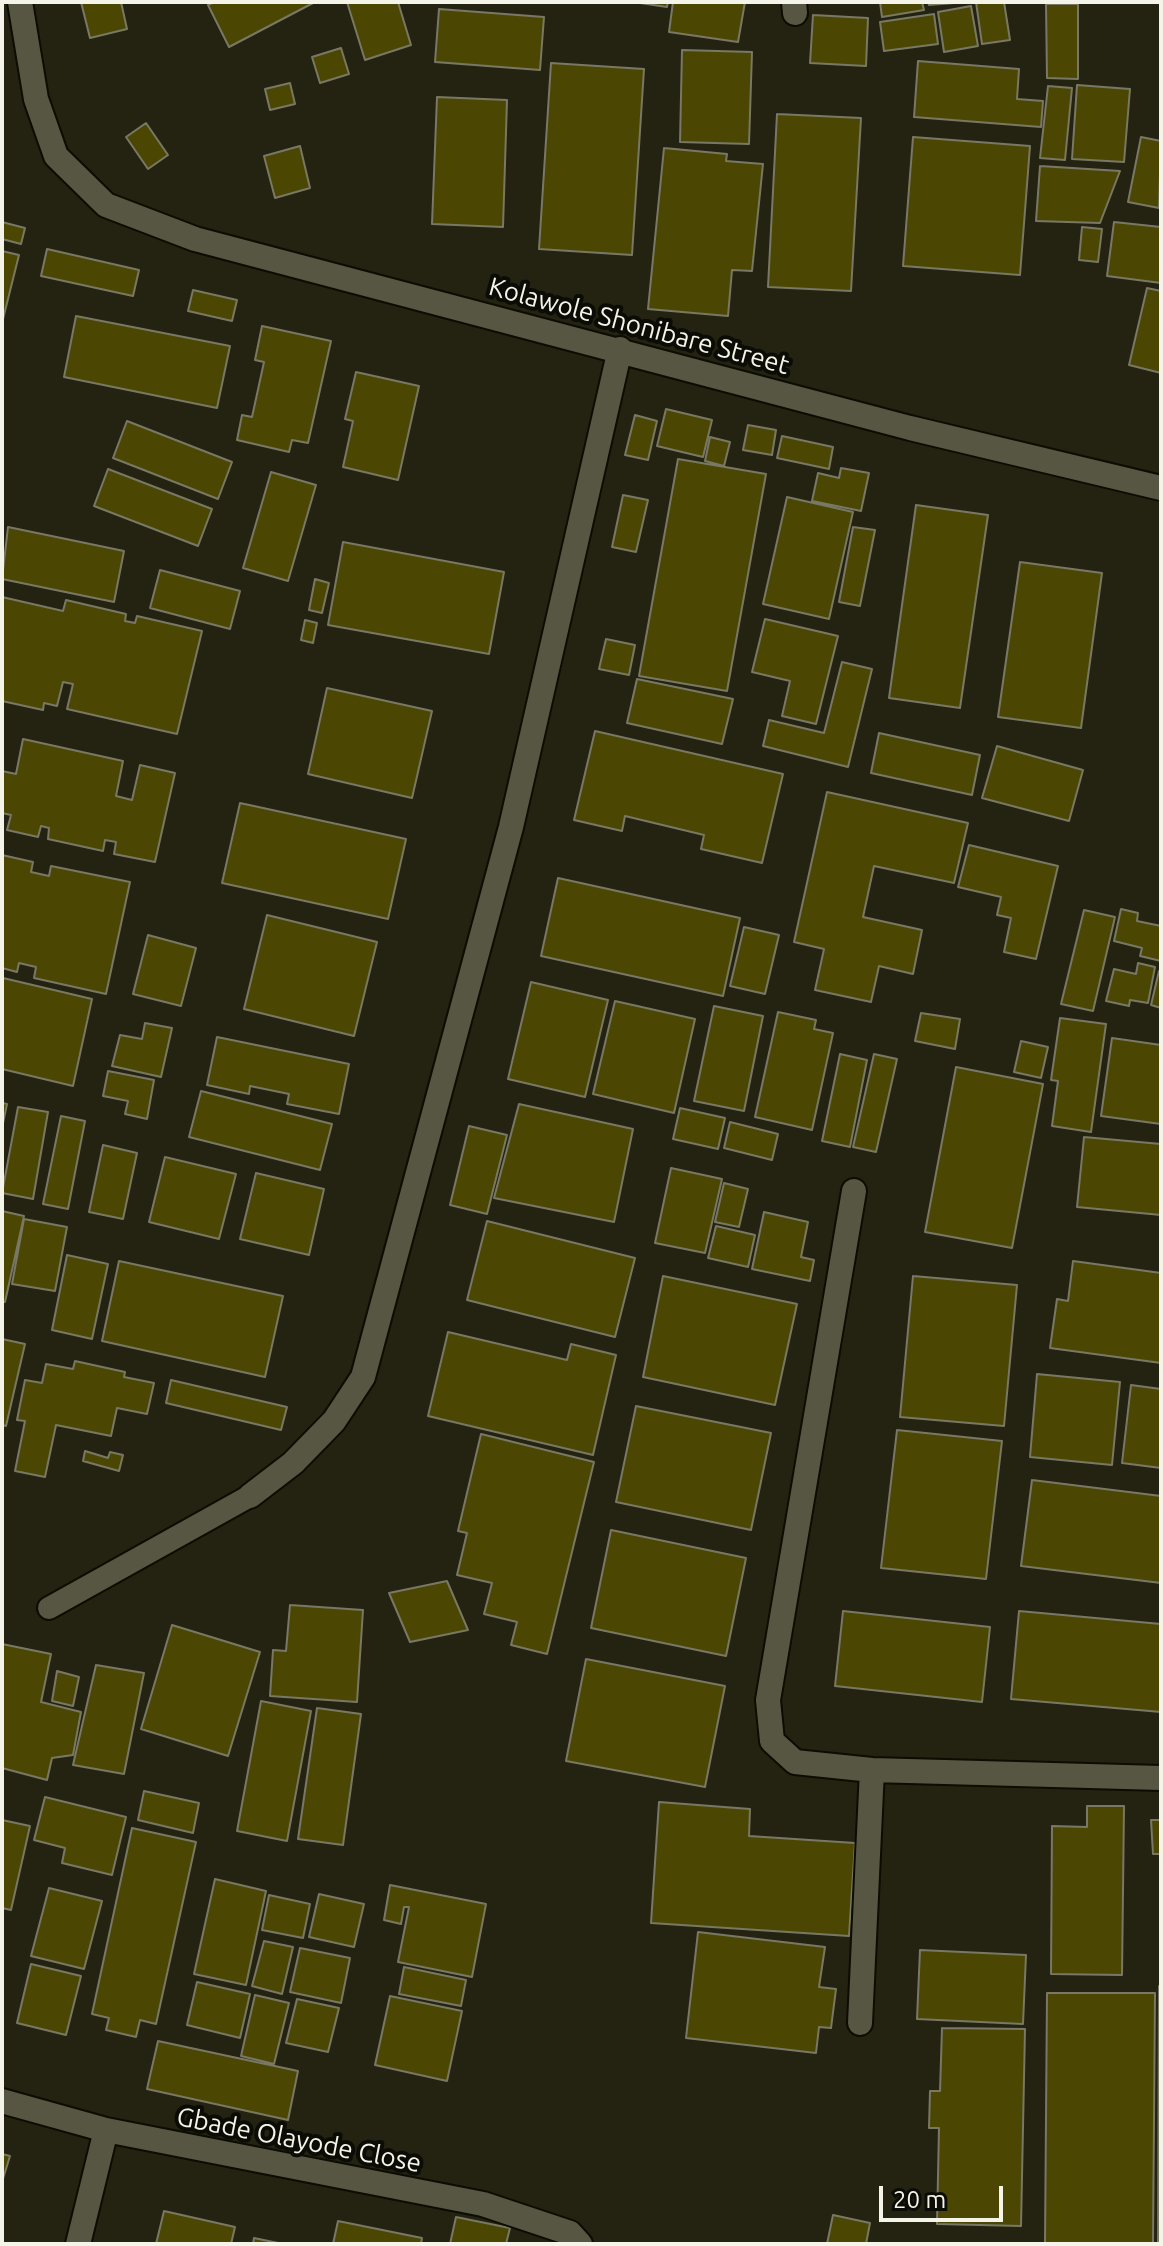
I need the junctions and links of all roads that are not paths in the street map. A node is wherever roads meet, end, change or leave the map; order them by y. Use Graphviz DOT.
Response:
graph roads {
  1 [pos="20,2"];
  2 [pos="620,349"];
  3 [pos="1161,488"];
  4 [pos="854,1191"];
  5 [pos="250,1496"];
  6 [pos="49,1608"];
  7 [pos="872,1770"];
  8 [pos="1161,1778"];
  9 [pos="860,2023"];
  10 [pos="2,2101"];
  11 [pos="106,2130"];
  12 [pos="78,2244"];
  13 [pos="580,2244"];
  1 -- 2 [label="street, Kolawole Shonibare Street"];
  2 -- 3 [label="street, Kolawole Shonibare Street"];
  2 -- 5 [label="street"];
  4 -- 7 [label="street"];
  5 -- 6 [label="lane"];
  7 -- 8 [label="street"];
  7 -- 9 [label="street"];
  10 -- 11 [label="street, Gbade Olayode Close"];
  11 -- 12 [label="street"];
  11 -- 13 [label="street, Gbade Olayode Close"];
}
